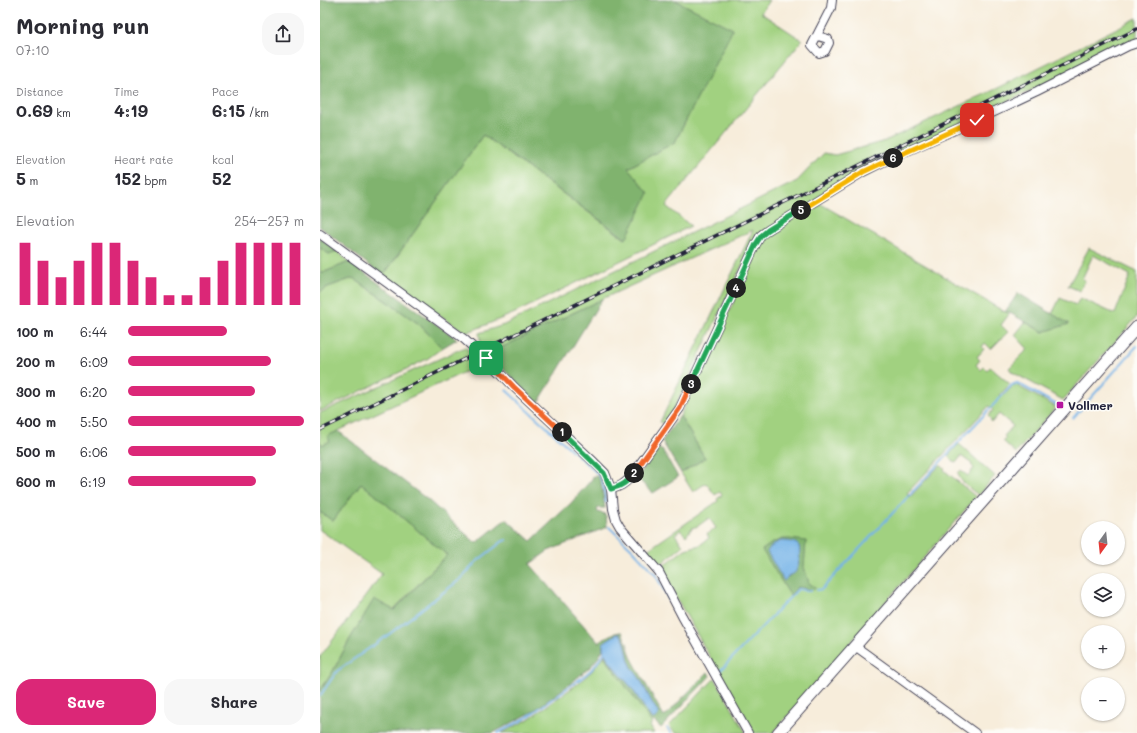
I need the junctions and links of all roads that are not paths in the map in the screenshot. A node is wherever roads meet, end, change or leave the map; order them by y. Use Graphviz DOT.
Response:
graph roads {
  1 [pos="832,0"];
  2 [pos="818,36"];
  3 [pos="1137,43"];
  4 [pos="320,234"];
  5 [pos="1137,327"];
  6 [pos="611,489"];
  7 [pos="855,646"];
  8 [pos="748,733"];
  9 [pos="778,733"];
  10 [pos="975,733"];
  1 -- 2 [label="street"];
  3 -- 6 [label="street"];
  4 -- 6 [label="street"];
  5 -- 7 [label="main road"];
  6 -- 8 [label="street"];
  7 -- 9 [label="main road"];
  7 -- 10 [label="street"];
}
